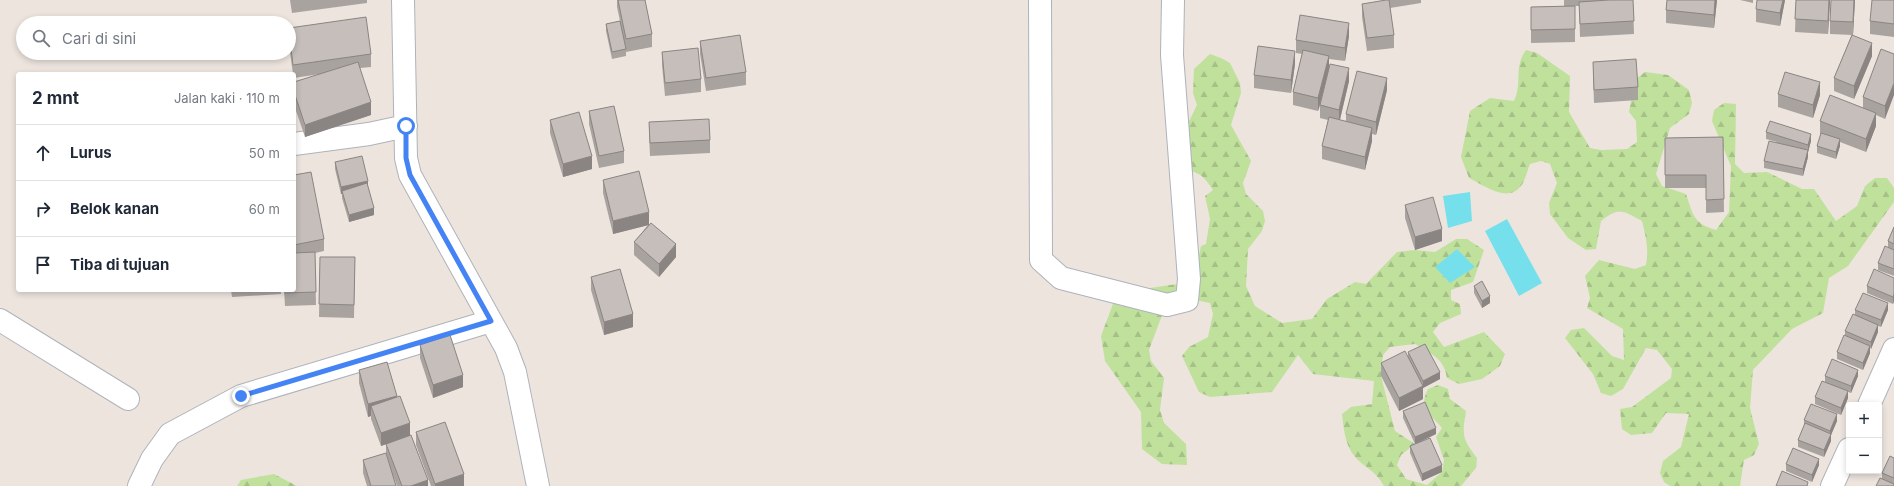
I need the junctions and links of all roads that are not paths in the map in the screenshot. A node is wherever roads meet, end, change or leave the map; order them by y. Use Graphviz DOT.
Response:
graph roads {
  1 [pos="403,0"];
  2 [pos="1040,0"];
  3 [pos="1173,0"];
  4 [pos="406,126"];
  5 [pos="296,144"];
  6 [pos="0,320"];
  7 [pos="491,321"];
  8 [pos="1894,349"];
  9 [pos="128,399"];
  10 [pos="1870,402"];
  11 [pos="1846,456"];
  12 [pos="140,486"];
  13 [pos="538,486"];
  14 [pos="1832,486"];
  1 -- 4 [label="street"];
  2 -- 3 [label="street"];
  4 -- 5 [label="street"];
  4 -- 7 [label="street"];
  6 -- 9 [label="street"];
  7 -- 12 [label="street"];
  7 -- 13 [label="street"];
  8 -- 10 [label="street"];
  11 -- 14 [label="street"];
}
